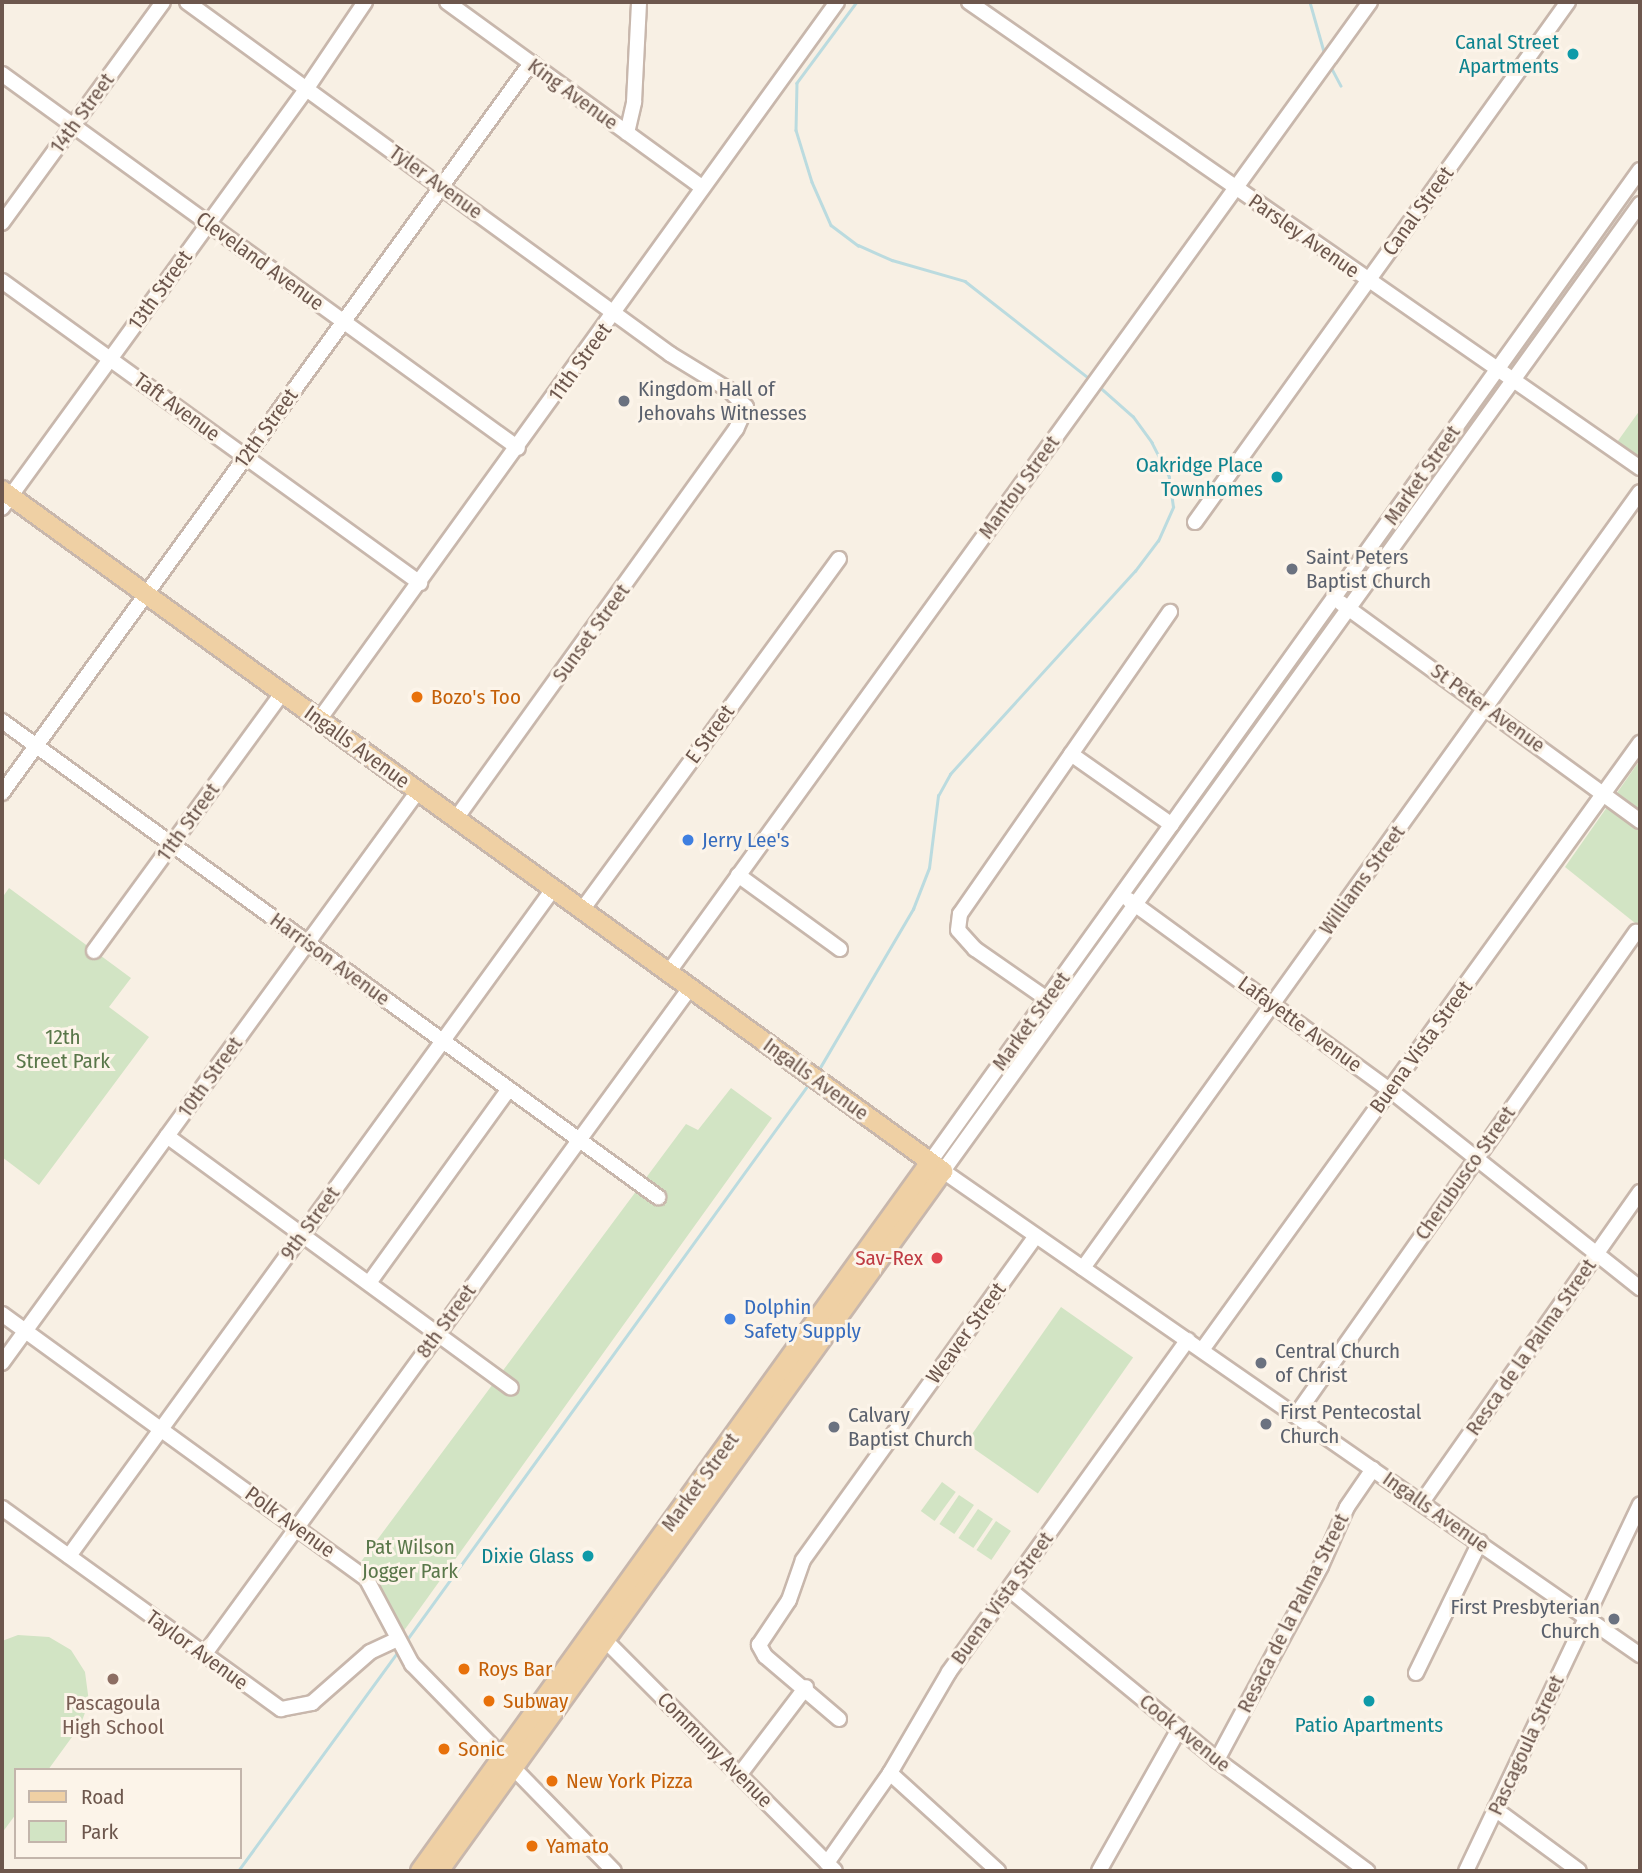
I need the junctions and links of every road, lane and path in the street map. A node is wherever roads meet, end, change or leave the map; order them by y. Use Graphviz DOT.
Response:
graph roads {
  1 [pos="163,2"];
  2 [pos="187,2"];
  3 [pos="365,2"];
  4 [pos="447,2"];
  5 [pos="639,2"];
  6 [pos="837,2"];
  7 [pos="969,2"];
  8 [pos="1370,2"];
  9 [pos="1568,2"];
  10 [pos="531,63"];
  11 [pos="2,74"];
  12 [pos="307,88"];
  13 [pos="73,125"];
  14 [pos="627,133"];
  15 [pos="1640,170"];
  16 [pos="441,186"];
  17 [pos="700,186"];
  18 [pos="1235,188"];
  19 [pos="1640,204"];
  20 [pos="2,223"];
  21 [pos="209,224"];
  22 [pos="2,281"];
  23 [pos="1368,281"];
  24 [pos="616,313"];
  25 [pos="344,322"];
  26 [pos="110,359"];
  27 [pos="683,363"];
  28 [pos="1497,368"];
  29 [pos="1515,379"];
  30 [pos="518,448"];
  31 [pos="245,457"];
  32 [pos="1640,468"];
  33 [pos="1640,492"];
  34 [pos="5,498"];
  35 [pos="1195,522"];
  36 [pos="839,558"];
  37 [pos="420,583"];
  38 [pos="146,594"];
  39 [pos="1334,599"];
  40 [pos="1347,608"];
  41 [pos="1170,612"];
  42 [pos="282,693"];
  43 [pos="1486,707"];
  44 [pos="319,720"];
  45 [pos="2,721"];
  46 [pos="1640,743"];
  47 [pos="36,746"];
  48 [pos="1071,754"];
  49 [pos="418,791"];
  50 [pos="2,793"];
  51 [pos="1604,793"];
  52 [pos="456,818"];
  53 [pos="1640,821"];
  54 [pos="1172,825"];
  55 [pos="172,844"];
  56 [pos="738,875"];
  57 [pos="553,889"];
  58 [pos="1122,895"];
  59 [pos="1134,904"];
  60 [pos="582,910"];
  61 [pos="1636,932"];
  62 [pos="307,942"];
  63 [pos="840,949"];
  64 [pos="94,951"];
  65 [pos="668,973"];
  66 [pos="690,988"];
  67 [pos="1047,999"];
  68 [pos="1273,1005"];
  69 [pos="443,1040"];
  70 [pos="509,1089"];
  71 [pos="1390,1090"];
  72 [pos="167,1136"];
  73 [pos="578,1139"];
  74 [pos="1476,1158"];
  75 [pos="936,1166"];
  76 [pos="1640,1192"];
  77 [pos="658,1197"];
  78 [pos="302,1234"];
  79 [pos="1036,1236"];
  80 [pos="1597,1255"];
  81 [pos="1083,1268"];
  82 [pos="369,1283"];
  83 [pos="1640,1289"];
  84 [pos="2,1314"];
  85 [pos="26,1331"];
  86 [pos="437,1333"];
  87 [pos="1188,1340"];
  88 [pos="1202,1350"];
  89 [pos="2,1363"];
  90 [pos="511,1388"];
  91 [pos="1296,1415"];
  92 [pos="161,1429"];
  93 [pos="1373,1469"];
  94 [pos="1422,1502"];
  95 [pos="1640,1504"];
  96 [pos="2,1508"];
  97 [pos="297,1527"];
  98 [pos="1480,1542"];
  99 [pos="69,1556"];
  100 [pos="1009,1589"];
  101 [pos="1587,1616"];
  102 [pos="600,1635"];
  103 [pos="396,1640"];
  104 [pos="204,1655"];
  105 [pos="1640,1655"];
  106 [pos="1416,1673"];
  107 [pos="806,1687"];
  108 [pos="839,1719"];
  109 [pos="1179,1729"];
  110 [pos="1217,1760"];
  111 [pos="508,1763"];
  112 [pos="890,1773"];
  113 [pos="740,1774"];
  114 [pos="1495,1809"];
  115 [pos="831,1867"];
  116 [pos="420,1871"];
  117 [pos="439,1871"];
  118 [pos="614,1871"];
  119 [pos="998,1871"];
  120 [pos="1099,1871"];
  121 [pos="1367,1871"];
  122 [pos="1466,1871"];
  123 [pos="1578,1871"];
  1 -- 13 [label="street, 14th Street"];
  2 -- 12 [label="street, Tyler Avenue"];
  3 -- 12 [label="street, 13th Street"];
  4 -- 10 [label="street, King Avenue"];
  5 -- 14 [label="street"];
  6 -- 17 [label="street, 11th Street"];
  7 -- 18 [label="street, Parsley Avenue"];
  8 -- 18 [label="street, Mantou Street"];
  9 -- 23 [label="street, Canal Street"];
  10 -- 14 [label="street, King Avenue"];
  10 -- 16 [label="street, 12th Street"];
  11 -- 13 [label="street, Cleveland Avenue"];
  12 -- 16 [label="street, Tyler Avenue"];
  12 -- 21 [label="street, 13th Street"];
  13 -- 20 [label="street, 14th Street"];
  13 -- 21 [label="street, Cleveland Avenue"];
  14 -- 17 [label="street, King Avenue"];
  15 -- 28 [label="street, Market Street"];
  16 -- 24 [label="street, Tyler Avenue"];
  16 -- 25 [label="street, 12th Street"];
  17 -- 24 [label="street, 11th Street"];
  18 -- 23 [label="street, Parsley Avenue"];
  18 -- 56 [label="street, Mantou Street"];
  19 -- 29 [label="street, Market Street"];
  21 -- 25 [label="street, Cleveland Avenue"];
  21 -- 26 [label="street, 13th Street"];
  22 -- 26 [label="street, Taft Avenue"];
  23 -- 28 [label="street, Parsley Avenue"];
  23 -- 35 [label="street, Canal Street"];
  24 -- 27 [label="street, Tyler Avenue"];
  24 -- 30 [label="street, 11th Street"];
  25 -- 30 [label="street, Cleveland Avenue"];
  25 -- 31 [label="street, 12th Street"];
  26 -- 31 [label="street, Taft Avenue"];
  26 -- 34 [label="street, 13th Street"];
  27 -- 52 [label="street, Sunset Street"];
  28 -- 29 [label="street, Parsley Avenue"];
  28 -- 39 [label="street, Market Street"];
  29 -- 32 [label="street, Parsley Avenue"];
  29 -- 40 [label="street, Market Street"];
  30 -- 37 [label="street, 11th Street"];
  31 -- 37 [label="street, Taft Avenue"];
  31 -- 38 [label="street, 12th Street"];
  33 -- 43 [label="street, Williams Street"];
  34 -- 38 [label="main road, Ingalls Avenue"];
  36 -- 60 [label="street, E Street"];
  37 -- 44 [label="street, 11th Street"];
  38 -- 42 [label="main road, Ingalls Avenue"];
  38 -- 47 [label="street, 12th Street"];
  39 -- 40 [label="street, St Peter Avenue"];
  39 -- 54 [label="street, Market Street"];
  40 -- 43 [label="street, St Peter Avenue"];
  40 -- 59 [label="street, Market Street"];
  41 -- 48 [label="street"];
  42 -- 44 [label="main road, Ingalls Avenue"];
  42 -- 55 [label="street, 11th Street"];
  43 -- 51 [label="street, St Peter Avenue"];
  43 -- 68 [label="street, Williams Street"];
  44 -- 49 [label="main road, Ingalls Avenue"];
  45 -- 47 [label="street, Harrison Avenue"];
  46 -- 51 [label="street, Buena Vista Street"];
  47 -- 50 [label="street, 12th Street"];
  47 -- 55 [label="street, Harrison Avenue"];
  48 -- 54 [label="street"];
  48 -- 67 [label="street"];
  49 -- 52 [label="main road, Ingalls Avenue"];
  49 -- 62 [label="street, 10th Street"];
  51 -- 53 [label="street, St Peter Avenue"];
  51 -- 71 [label="street, Buena Vista Street"];
  52 -- 57 [label="main road, Ingalls Avenue"];
  54 -- 58 [label="street, Market Street"];
  55 -- 62 [label="street, Harrison Avenue"];
  55 -- 64 [label="street, 11th Street"];
  56 -- 63 [label="street"];
  56 -- 65 [label="street, Mantou Street"];
  57 -- 60 [label="main road, Ingalls Avenue"];
  57 -- 69 [label="street, 9th Street"];
  58 -- 59 [label="street, Lafayette Avenue"];
  58 -- 67 [label="street, Market Street"];
  59 -- 68 [label="street, Lafayette Avenue"];
  59 -- 75 [label="street, Market Street"];
  60 -- 65 [label="main road, Ingalls Avenue"];
  61 -- 74 [label="street, Cherubusco Street"];
  62 -- 69 [label="street, Harrison Avenue"];
  62 -- 72 [label="street, 10th Street"];
  65 -- 66 [label="main road, Ingalls Avenue"];
  66 -- 73 [label="street, 8th Street"];
  66 -- 75 [label="main road, Ingalls Avenue"];
  67 -- 75 [label="street, Market Street"];
  68 -- 71 [label="street, Lafayette Avenue"];
  68 -- 81 [label="street, Williams Street"];
  69 -- 70 [label="street, Harrison Avenue"];
  69 -- 78 [label="street, 9th Street"];
  70 -- 73 [label="street, Harrison Avenue"];
  70 -- 82 [label="street"];
  71 -- 74 [label="street, Lafayette Avenue"];
  71 -- 88 [label="street, Buena Vista Street"];
  72 -- 78 [label="street"];
  72 -- 85 [label="street, 10th Street"];
  73 -- 77 [label="street, Harrison Avenue"];
  73 -- 86 [label="street, 8th Street"];
  74 -- 80 [label="street, Lafayette Avenue"];
  74 -- 91 [label="street, Cherubusco Street"];
  75 -- 79 [label="street, Ingalls Avenue"];
  75 -- 102 [label="main road, Market Street"];
  76 -- 80 [label="street, Resca de la Palma Street"];
  78 -- 82 [label="street"];
  78 -- 92 [label="street, 9th Street"];
  79 -- 81 [label="street, Ingalls Avenue"];
  79 -- 107 [label="street, Weaver Street"];
  80 -- 83 [label="street, Lafayette Avenue"];
  80 -- 94 [label="street, Resca de la Palma Street"];
  81 -- 87 [label="street, Ingalls Avenue"];
  82 -- 86 [label="street"];
  84 -- 85 [label="street, Polk Avenue"];
  85 -- 89 [label="street, 10th Street"];
  85 -- 92 [label="street, Polk Avenue"];
  86 -- 90 [label="street"];
  86 -- 97 [label="street, 8th Street"];
  87 -- 88 [label="street, Ingalls Avenue"];
  87 -- 100 [label="street, Buena Vista Street"];
  88 -- 91 [label="street, Ingalls Avenue"];
  91 -- 93 [label="street, Ingalls Avenue"];
  92 -- 97 [label="street, Polk Avenue"];
  92 -- 99 [label="street, 9th Street"];
  93 -- 94 [label="street, Ingalls Avenue"];
  93 -- 110 [label="street, Resaca de la Palma Street"];
  94 -- 98 [label="street, Ingalls Avenue"];
  95 -- 101 [label="street, Pascagoula Street"];
  96 -- 99 [label="street, Taylor Avenue"];
  97 -- 103 [label="street, Polk Avenue"];
  97 -- 104 [label="street, 8th Street"];
  98 -- 101 [label="street, Ingalls Avenue"];
  98 -- 106 [label="street"];
  99 -- 104 [label="street, Taylor Avenue"];
  100 -- 109 [label="street, Cook Avenue"];
  100 -- 112 [label="street, Buena Vista Street"];
  101 -- 105 [label="street, Ingalls Avenue"];
  101 -- 114 [label="street, Pascagoula Street"];
  102 -- 111 [label="main road, Market Street"];
  102 -- 113 [label="street, Communy Avenue"];
  103 -- 104 [label="street, Taylor Avenue"];
  103 -- 111 [label="street, Polk Avenue"];
  107 -- 108 [label="street"];
  107 -- 113 [label="street"];
  109 -- 110 [label="street, Cook Avenue"];
  109 -- 120 [label="street"];
  110 -- 121 [label="street, Cook Avenue"];
  111 -- 116 [label="main road, Market Street"];
  111 -- 117 [label="main road, Market Street"];
  111 -- 118 [label="street, Polk Avenue"];
  112 -- 115 [label="street, Buena Vista Street"];
  112 -- 119 [label="street"];
  113 -- 115 [label="street, Communy Avenue"];
  114 -- 122 [label="street, Pascagoula Street"];
  114 -- 123 [label="street"];
}
